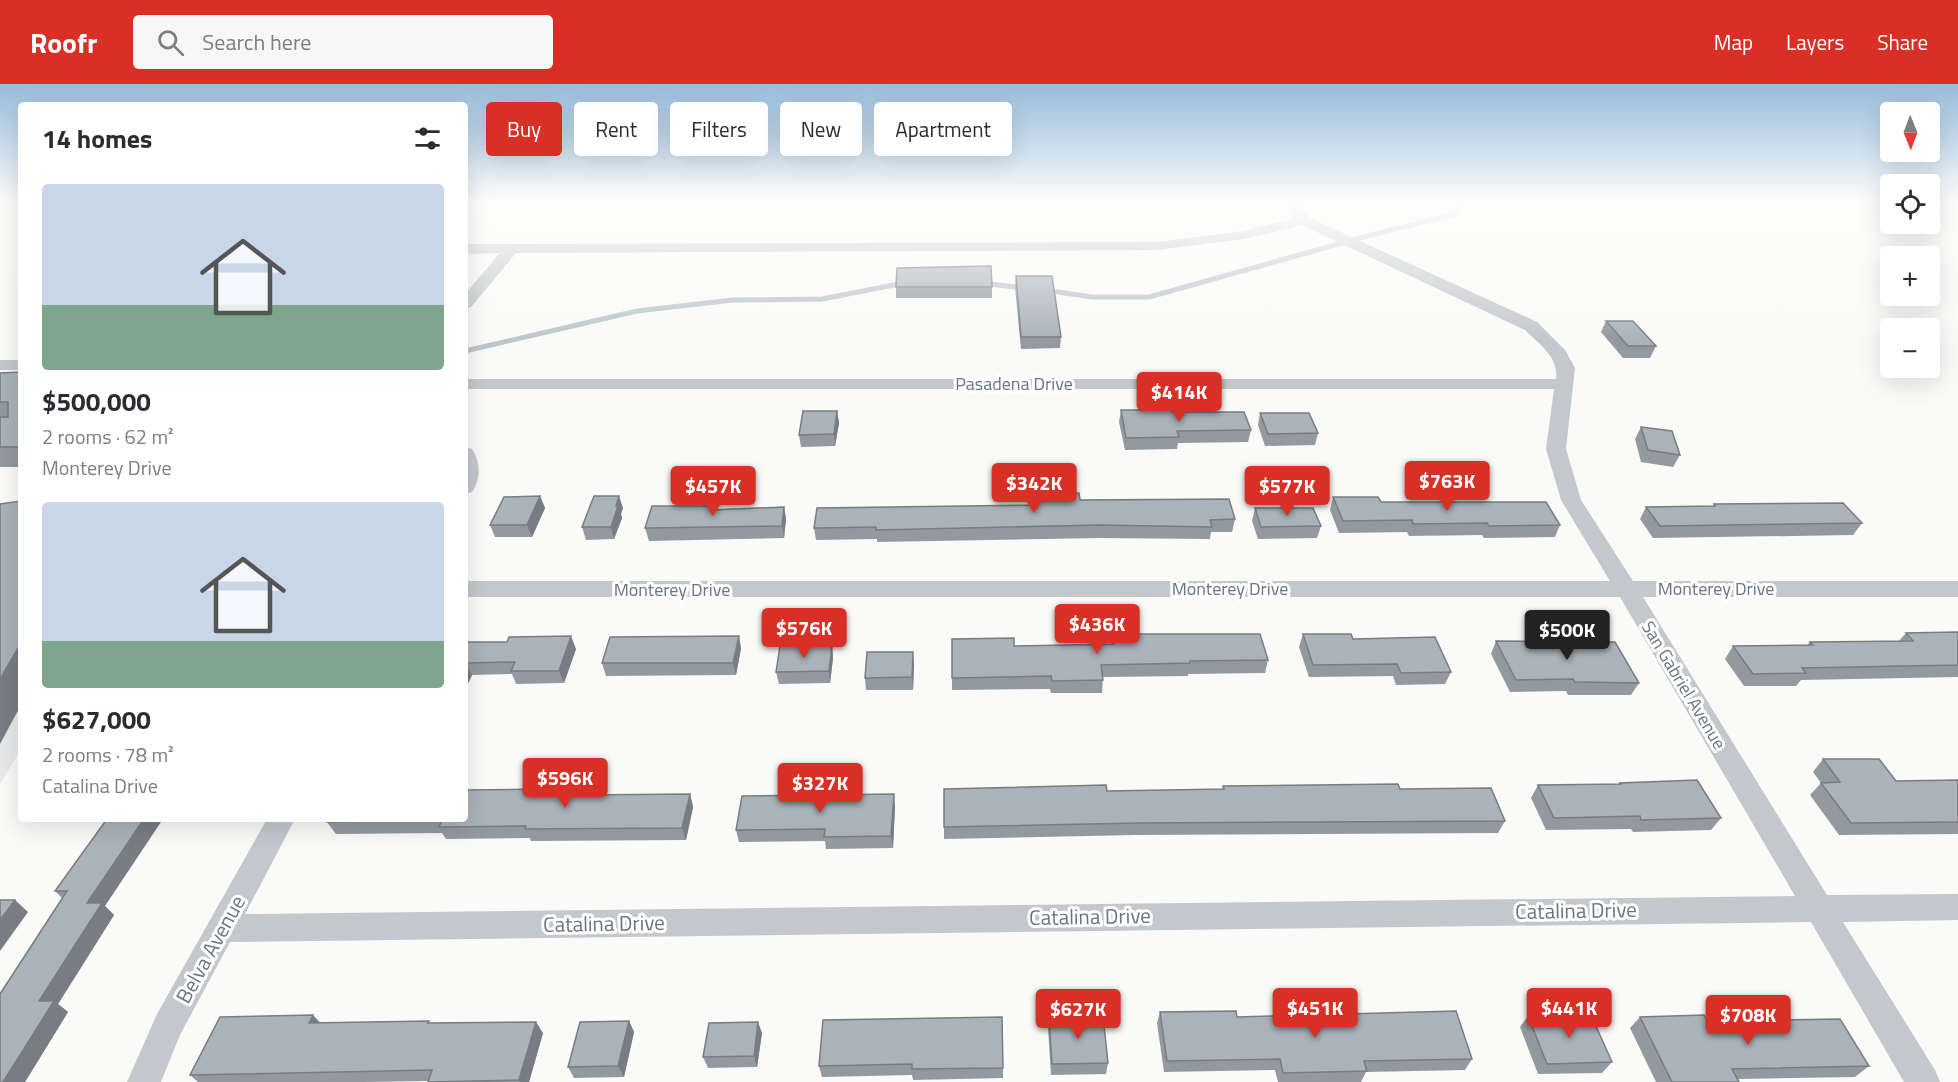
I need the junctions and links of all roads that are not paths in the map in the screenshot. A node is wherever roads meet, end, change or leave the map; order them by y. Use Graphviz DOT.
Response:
graph roads {
  1 [pos="468,249"];
  2 [pos="512,249"];
  3 [pos="604,249"];
  4 [pos="1374,249"];
  5 [pos="468,300"];
  6 [pos="18,364"];
  7 [pos="0,365"];
  8 [pos="468,384"];
  9 [pos="1564,384"];
  10 [pos="468,458"];
  11 [pos="468,480"];
  12 [pos="1626,588"];
  13 [pos="468,589"];
  14 [pos="1958,589"];
  15 [pos="279,822"];
  16 [pos="1816,907"];
  17 [pos="1958,907"];
  18 [pos="223,928"];
  19 [pos="144,1082"];
  20 [pos="1923,1082"];
  1 -- 2 [label="street"];
  2 -- 3 [label="street"];
  2 -- 5 [label="street"];
  4 -- 9 [label="street, San Gabriel Avenue"];
  6 -- 7 [label="street"];
  8 -- 9 [label="street, Pasadena Drive"];
  9 -- 12 [label="street, San Gabriel Avenue"];
  10 -- 11 [label="street"];
  12 -- 13 [label="street, Monterey Drive"];
  12 -- 14 [label="street, Monterey Drive"];
  12 -- 16 [label="street, San Gabriel Avenue"];
  15 -- 18 [label="street, Belva Avenue"];
  16 -- 17 [label="street, Catalina Drive"];
  16 -- 18 [label="street, Catalina Drive"];
  16 -- 20 [label="street, San Gabriel Avenue"];
  18 -- 19 [label="street, Belva Avenue"];
}
